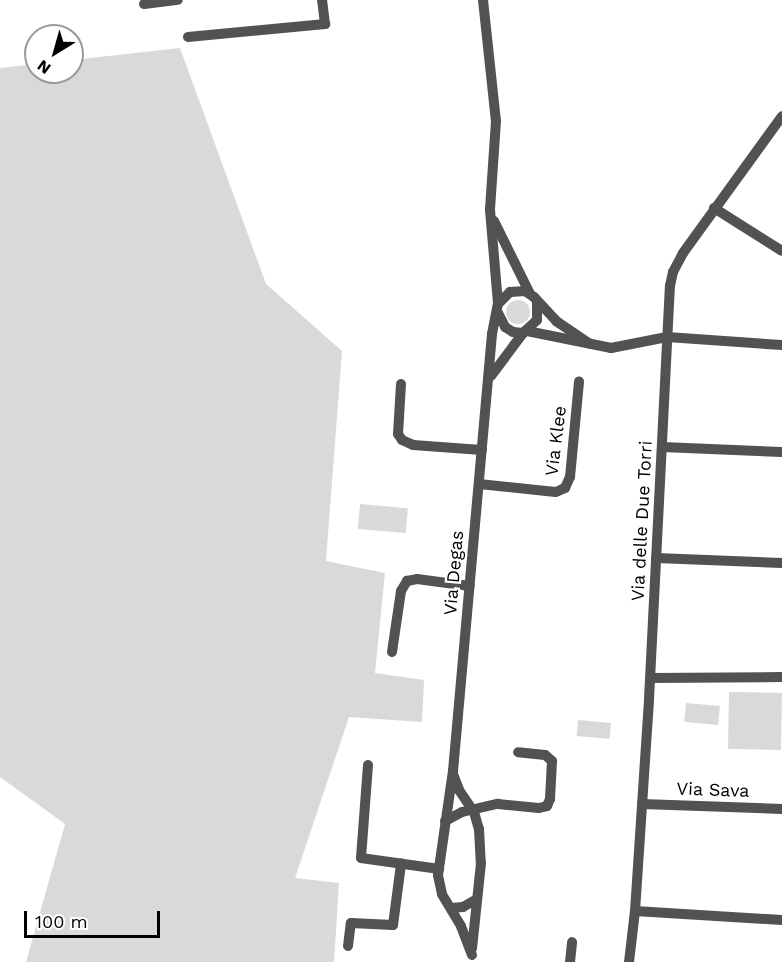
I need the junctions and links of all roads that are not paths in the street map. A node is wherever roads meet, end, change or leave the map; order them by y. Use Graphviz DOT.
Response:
graph roads {
  1 [pos="178,0"];
  2 [pos="322,0"];
  3 [pos="483,0"];
  4 [pos="144,4"];
  5 [pos="188,37"];
  6 [pos="782,116"];
  7 [pos="714,208"];
  8 [pos="490,210"];
  9 [pos="782,251"];
  10 [pos="533,297"];
  11 [pos="497,308"];
  12 [pos="525,332"];
  13 [pos="667,337"];
  14 [pos="589,343"];
  15 [pos="782,345"];
  16 [pos="489,379"];
  17 [pos="579,381"];
  18 [pos="402,384"];
  19 [pos="662,447"];
  20 [pos="482,450"];
  21 [pos="782,452"];
  22 [pos="479,484"];
  23 [pos="656,558"];
  24 [pos="782,563"];
  25 [pos="470,586"];
  26 [pos="392,652"];
  27 [pos="782,677"];
  28 [pos="651,678"];
  29 [pos="518,752"];
  30 [pos="368,765"];
  31 [pos="453,771"];
  32 [pos="642,804"];
  33 [pos="782,809"];
  34 [pos="474,812"];
  35 [pos="444,820"];
  36 [pos="401,864"];
  37 [pos="439,869"];
  38 [pos="477,899"];
  39 [pos="451,908"];
  40 [pos="635,911"];
  41 [pos="782,920"];
  42 [pos="572,942"];
  43 [pos="348,946"];
  44 [pos="473,958"];
  45 [pos="570,962"];
  46 [pos="629,962"];
  1 -- 4 [label="street"];
  2 -- 5 [label="street"];
  3 -- 8 [label="street, Via Degas"];
  6 -- 7 [label="street, Via delle Due Torri"];
  7 -- 9 [label="street"];
  7 -- 13 [label="street, Via delle Due Torri"];
  8 -- 10 [label="street"];
  8 -- 11 [label="street, Via Degas"];
  10 -- 11 [label="street"];
  10 -- 12 [label="street"];
  10 -- 14 [label="street"];
  11 -- 12 [label="street"];
  11 -- 16 [label="street, Via Degas"];
  12 -- 14 [label="street"];
  12 -- 16 [label="street"];
  13 -- 14 [label="street"];
  13 -- 15 [label="street"];
  13 -- 19 [label="street, Via delle Due Torri"];
  16 -- 20 [label="street, Via Degas"];
  17 -- 22 [label="street, Via Klee"];
  18 -- 20 [label="street"];
  19 -- 21 [label="street"];
  19 -- 23 [label="street, Via delle Due Torri"];
  20 -- 22 [label="street, Via Degas"];
  22 -- 25 [label="street, Via Degas"];
  23 -- 24 [label="street"];
  23 -- 28 [label="street, Via delle Due Torri"];
  25 -- 26 [label="street"];
  25 -- 31 [label="street, Via Degas"];
  27 -- 28 [label="street"];
  28 -- 32 [label="street, Via delle Due Torri"];
  29 -- 34 [label="street"];
  30 -- 36 [label="street"];
  31 -- 34 [label="street, Via Degas"];
  31 -- 35 [label="street, Via Degas"];
  32 -- 33 [label="street, Via Sava"];
  32 -- 40 [label="street, Via delle Due Torri"];
  34 -- 35 [label="street"];
  34 -- 38 [label="street, Via Degas"];
  35 -- 37 [label="street, Via Degas"];
  36 -- 37 [label="street"];
  36 -- 43 [label="street"];
  37 -- 39 [label="street, Via Degas"];
  38 -- 39 [label="street"];
  38 -- 44 [label="street, Via Degas"];
  39 -- 44 [label="street, Via Degas"];
  40 -- 41 [label="street"];
  40 -- 46 [label="street, Via delle Due Torri"];
  42 -- 45 [label="street"];
}
